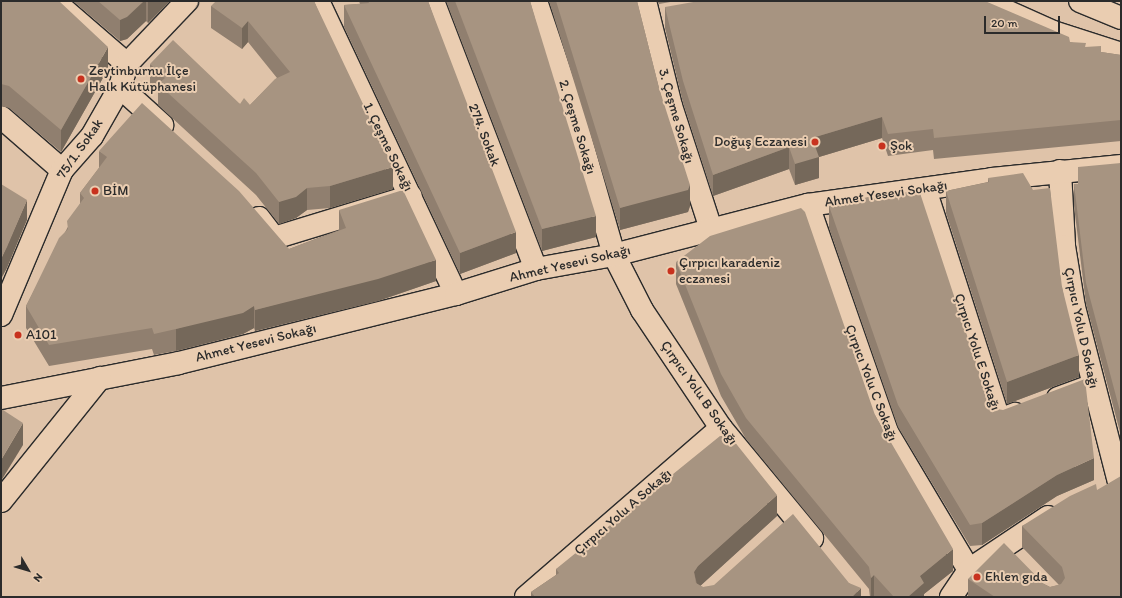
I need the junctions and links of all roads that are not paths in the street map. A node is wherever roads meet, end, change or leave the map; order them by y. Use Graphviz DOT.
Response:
graph roads {
  1 [pos="54,1"];
  2 [pos="187,1"];
  3 [pos="318,1"];
  4 [pos="432,1"];
  5 [pos="536,1"];
  6 [pos="984,1"];
  7 [pos="1080,1"];
  8 [pos="647,10"];
  9 [pos="674,14"];
  10 [pos="1121,18"];
  11 [pos="1121,54"];
  12 [pos="128,64"];
  13 [pos="120,87"];
  14 [pos="1,117"];
  15 [pos="178,140"];
  16 [pos="1121,166"];
  17 [pos="62,170"];
  18 [pos="1060,171"];
  19 [pos="925,189"];
  20 [pos="412,196"];
  21 [pos="242,199"];
  22 [pos="808,205"];
  23 [pos="711,229"];
  24 [pos="614,255"];
  25 [pos="536,270"];
  26 [pos="456,294"];
  27 [pos="1,315"];
  28 [pos="100,378"];
  29 [pos="1093,385"];
  30 [pos="1,398"];
  31 [pos="721,428"];
  32 [pos="1120,481"];
  33 [pos="1098,491"];
  34 [pos="1,500"];
  35 [pos="1064,507"];
  36 [pos="795,517"];
  37 [pos="777,533"];
  38 [pos="1002,545"];
  39 [pos="824,552"];
  40 [pos="1017,560"];
  41 [pos="969,570"];
  42 [pos="526,597"];
  43 [pos="951,597"];
  1 -- 12 [label="street"];
  2 -- 12 [label="street, 75/1. Sokak"];
  3 -- 20 [label="street, 1. Çeşme Sokağı"];
  4 -- 25 [label="street, 274. Sokak"];
  5 -- 24 [label="street, 2. Çeşme Sokağı"];
  6 -- 11 [label="street"];
  7 -- 10 [label="street"];
  8 -- 9 [label="street"];
  8 -- 23 [label="street, 3. Çeşme Sokağı"];
  12 -- 13 [label="street, 75/1. Sokak"];
  13 -- 15 [label="street"];
  13 -- 17 [label="street, 75/1. Sokak"];
  14 -- 17 [label="street"];
  16 -- 18 [label="street, Ahmet Yesevi Sokağı"];
  17 -- 27 [label="street, 75/1. Sokak"];
  18 -- 19 [label="street, Ahmet Yesevi Sokağı"];
  18 -- 29 [label="street, Çırpıcı Yolu D Sokağı"];
  19 -- 22 [label="street, Ahmet Yesevi Sokağı"];
  19 -- 29 [label="street, Çırpıcı Yolu E Sokağı"];
  20 -- 21 [label="street"];
  20 -- 26 [label="street, 1. Çeşme Sokağı"];
  22 -- 23 [label="street, Ahmet Yesevi Sokağı"];
  22 -- 41 [label="street, Çırpıcı Yolu C Sokağı"];
  23 -- 24 [label="street, Ahmet Yesevi Sokağı"];
  24 -- 25 [label="street, Ahmet Yesevi Sokağı"];
  24 -- 31 [label="street, Çırpıcı Yolu B Sokağı"];
  25 -- 26 [label="street, Ahmet Yesevi Sokağı"];
  26 -- 28 [label="street, Ahmet Yesevi Sokağı"];
  28 -- 30 [label="street, Ahmet Yesevi Sokağı"];
  28 -- 34 [label="street"];
  29 -- 32 [label="street, Çırpıcı Yolu D Sokağı"];
  31 -- 36 [label="street, Çırpıcı Yolu B Sokağı"];
  31 -- 42 [label="street, Çırpıcı Yolu A Sokağı"];
  32 -- 33 [label="street"];
  35 -- 38 [label="street"];
  36 -- 37 [label="street"];
  36 -- 39 [label="street, Çırpıcı Yolu B Sokağı"];
  38 -- 40 [label="street"];
  38 -- 41 [label="street"];
  41 -- 43 [label="street"];
}
